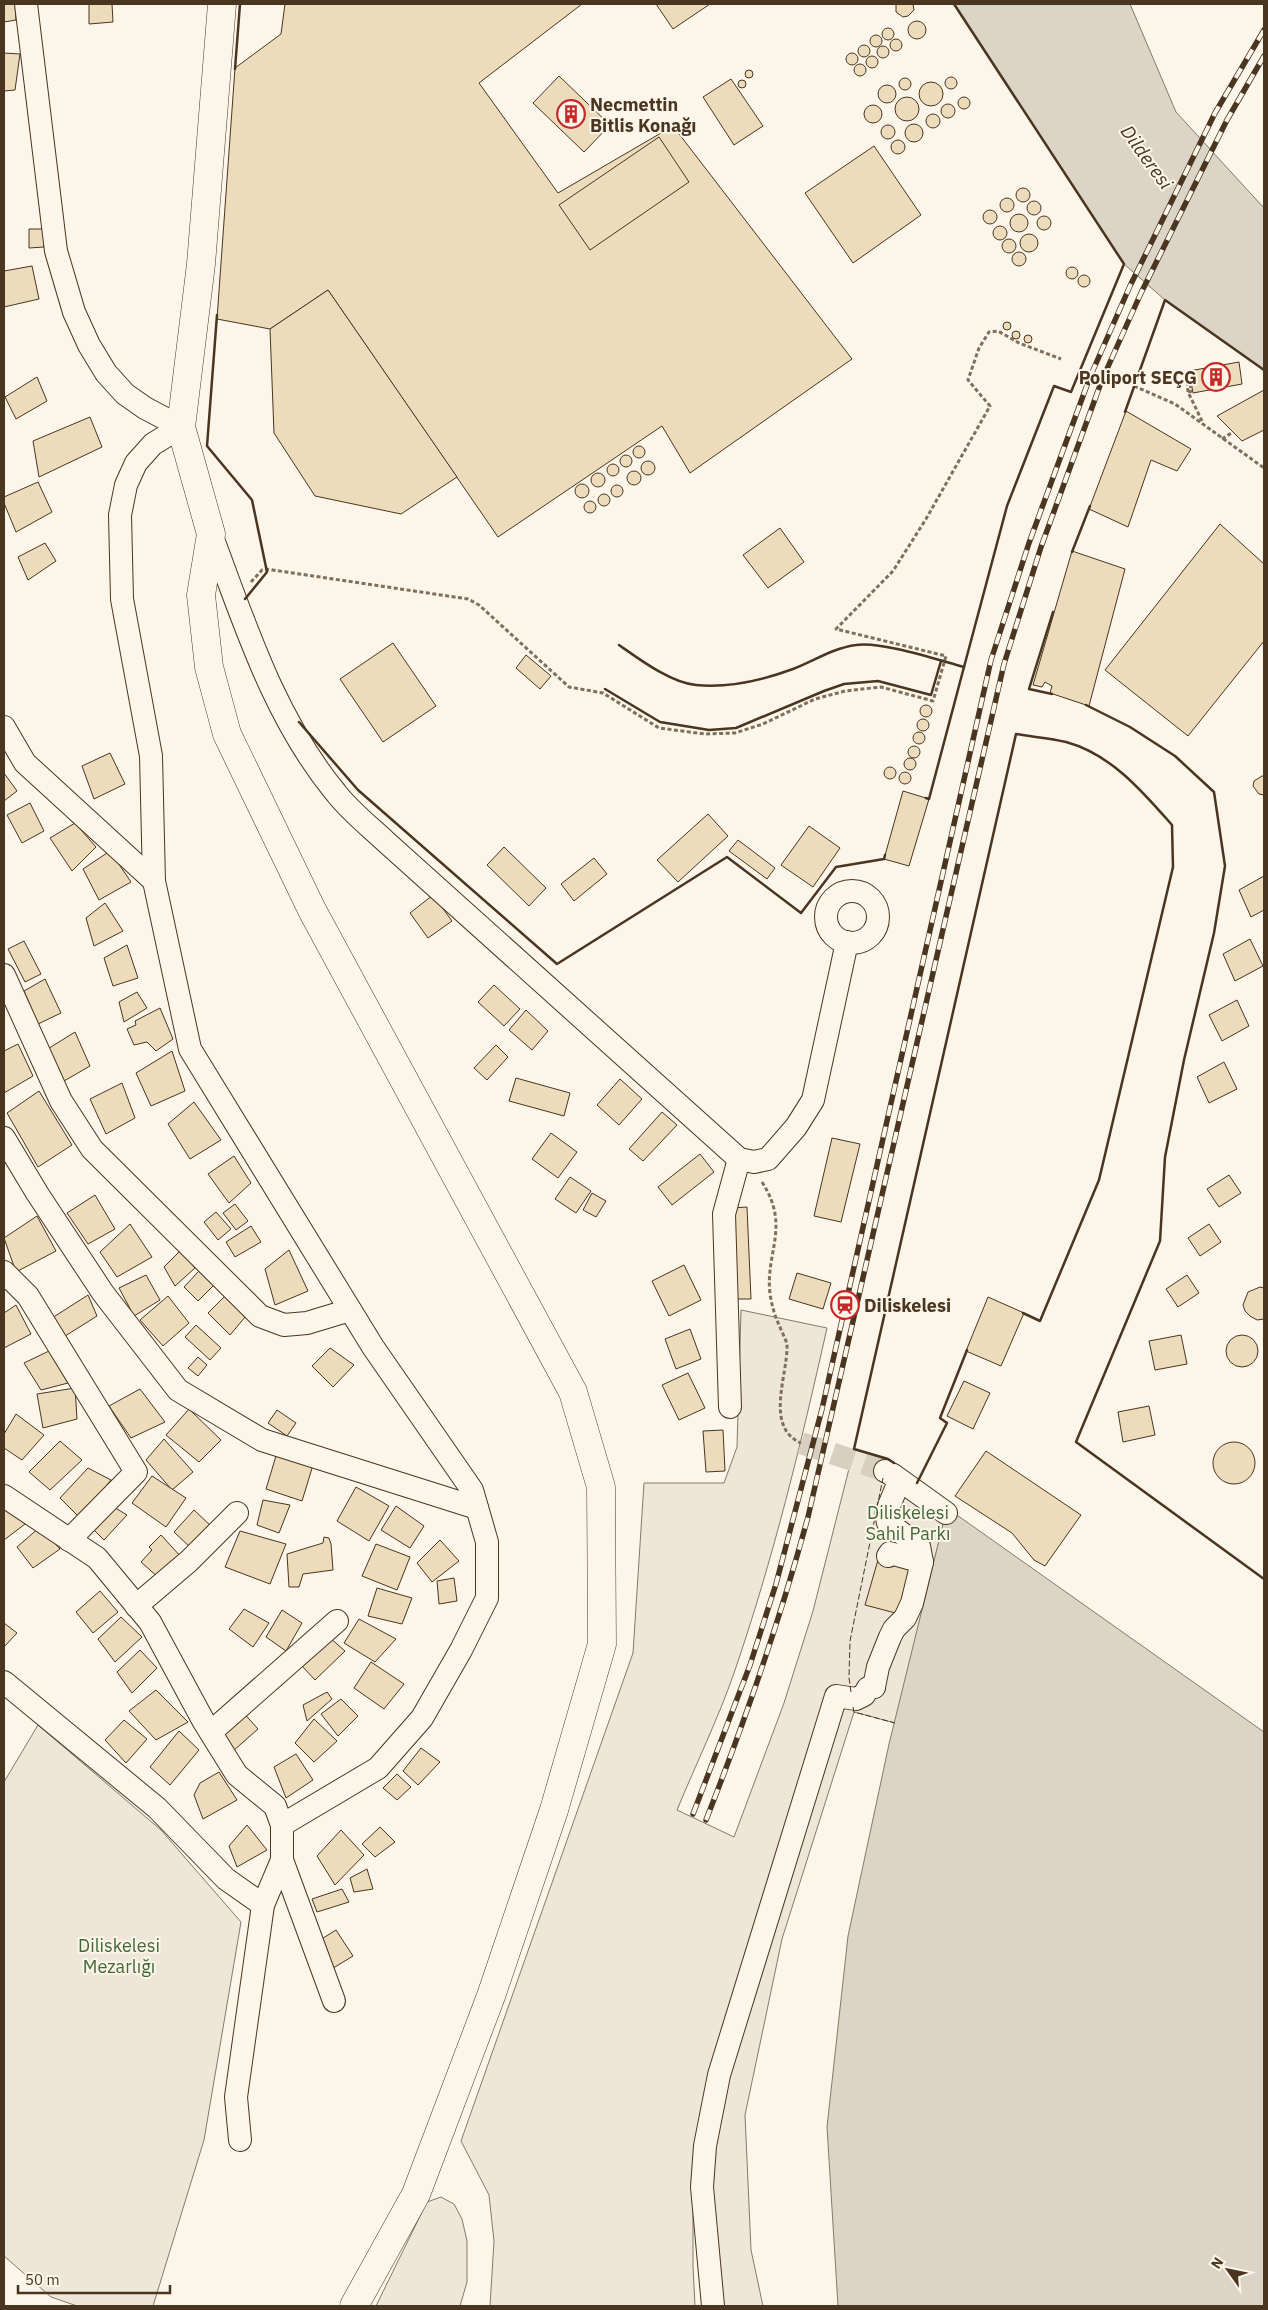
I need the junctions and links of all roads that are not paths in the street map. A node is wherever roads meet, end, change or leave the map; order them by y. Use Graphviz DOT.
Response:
graph roads {
  1 [pos="26,4"];
  2 [pos="222,4"];
  3 [pos="181,427"];
  4 [pos="211,534"];
  5 [pos="4,727"];
  6 [pos="154,881"];
  7 [pos="847,942"];
  8 [pos="4,974"];
  9 [pos="4,1138"];
  10 [pos="739,1159"];
  11 [pos="4,1272"];
  12 [pos="350,1310"];
  13 [pos="730,1407"];
  14 [pos="4,1496"];
  15 [pos="477,1508"];
  16 [pos="946,1513"];
  17 [pos="237,1514"];
  18 [pos="69,1540"];
  19 [pos="888,1556"];
  20 [pos="922,1562"];
  21 [pos="136,1606"];
  22 [pos="337,1622"];
  23 [pos="4,1682"];
  24 [pos="211,1732"];
  25 [pos="282,1825"];
  26 [pos="282,1860"];
  27 [pos="263,1905"];
  28 [pos="334,2001"];
  29 [pos="240,2140"];
  30 [pos="354,2306"];
  31 [pos="714,2306"];
  1 -- 3 [label="street"];
  2 -- 3 [label="main road"];
  3 -- 4 [label="main road"];
  3 -- 6 [label="street"];
  4 -- 10 [label="street"];
  4 -- 30 [label="main road"];
  5 -- 6 [label="street"];
  6 -- 12 [label="street"];
  7 -- 10 [label="street"];
  8 -- 12 [label="street"];
  9 -- 15 [label="street"];
  10 -- 13 [label="street"];
  11 -- 18 [label="street"];
  12 -- 15 [label="street"];
  14 -- 18 [label="street"];
  15 -- 25 [label="street"];
  16 -- 20 [label="street"];
  17 -- 21 [label="street"];
  18 -- 21 [label="street"];
  19 -- 20 [label="street"];
  20 -- 31 [label="street"];
  21 -- 24 [label="street"];
  22 -- 24 [label="street"];
  23 -- 27 [label="street"];
  24 -- 25 [label="street"];
  25 -- 26 [label="street"];
  26 -- 27 [label="street"];
  26 -- 28 [label="street"];
  27 -- 29 [label="street"];
}
